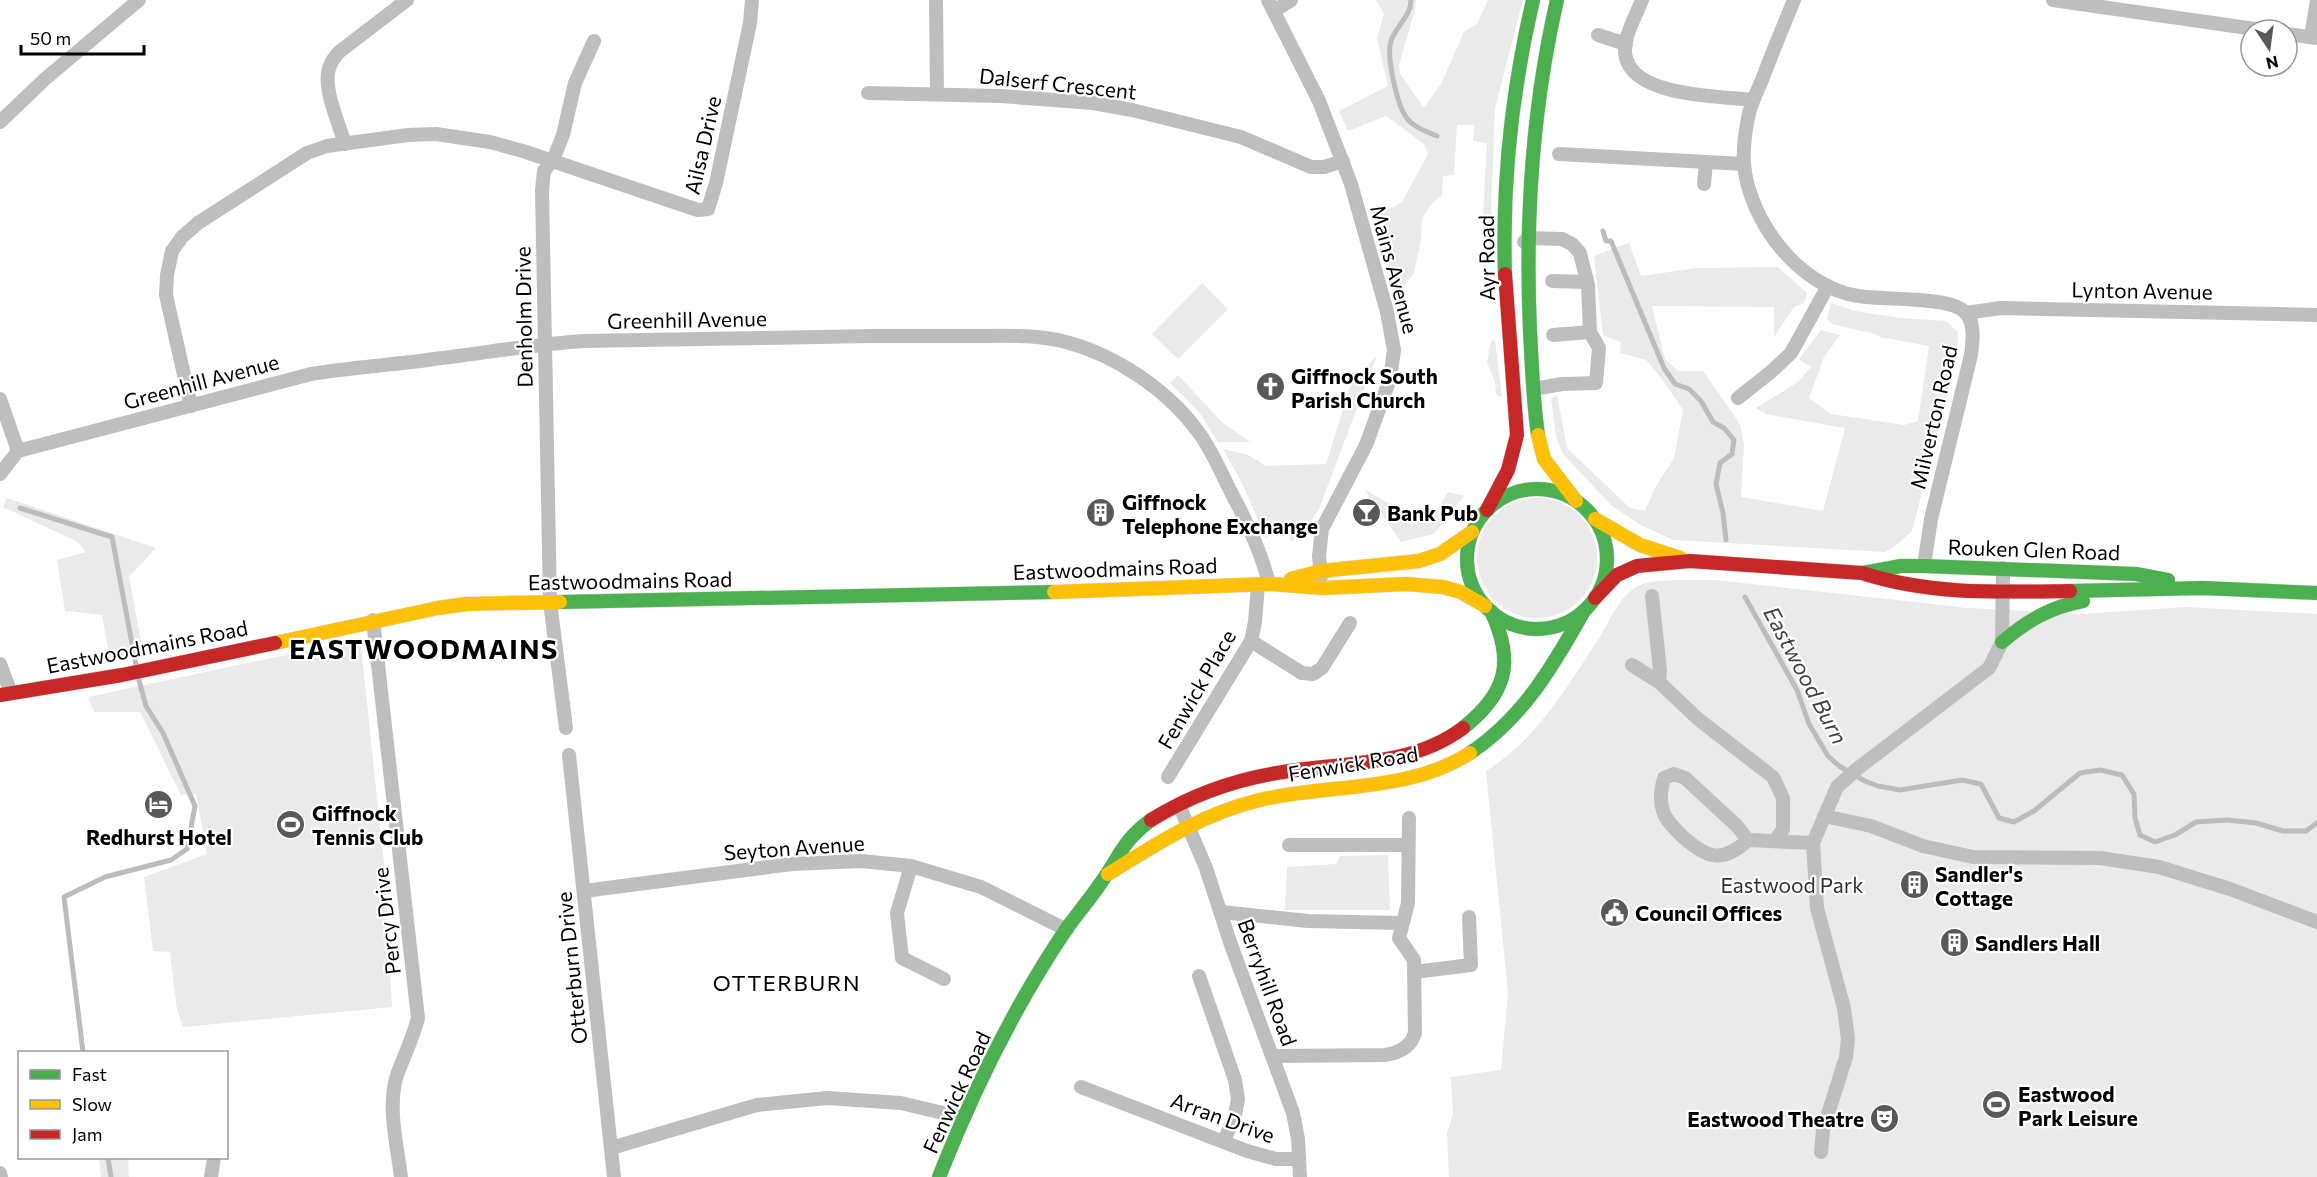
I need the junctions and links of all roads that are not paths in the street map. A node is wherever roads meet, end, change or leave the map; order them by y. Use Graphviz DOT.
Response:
graph roads {
  1 [pos="139,0"];
  2 [pos="407,0"];
  3 [pos="752,0"];
  4 [pos="936,0"];
  5 [pos="1291,0"];
  6 [pos="1533,0"];
  7 [pos="1557,0"];
  8 [pos="1642,0"];
  9 [pos="1794,0"];
  10 [pos="2053,0"];
  11 [pos="2317,0"];
  12 [pos="1271,5"];
  13 [pos="2239,27"];
  14 [pos="1598,35"];
  15 [pos="2299,35"];
  16 [pos="2314,37"];
  17 [pos="594,41"];
  18 [pos="1626,44"];
  19 [pos="868,93"];
  20 [pos="937,94"];
  21 [pos="1754,100"];
  22 [pos="0,122"];
  23 [pos="345,144"];
  24 [pos="1559,154"];
  25 [pos="553,160"];
  26 [pos="1343,161"];
  27 [pos="1706,162"];
  28 [pos="1744,164"];
  29 [pos="1704,184"];
  30 [pos="1528,238"];
  31 [pos="1505,264"];
  32 [pos="1552,281"];
  33 [pos="1587,282"];
  34 [pos="1828,286"];
  35 [pos="1966,313"];
  36 [pos="2317,315"];
  37 [pos="1590,332"];
  38 [pos="1553,335"];
  39 [pos="544,344"];
  40 [pos="1534,389"];
  41 [pos="1738,398"];
  42 [pos="0,399"];
  43 [pos="191,406"];
  44 [pos="18,451"];
  45 [pos="0,474"];
  46 [pos="1576,501"];
  47 [pos="1487,510"];
  48 [pos="1595,519"];
  49 [pos="1472,532"];
  50 [pos="1690,561"];
  51 [pos="1924,566"];
  52 [pos="2003,568"];
  53 [pos="1321,571"];
  54 [pos="1862,573"];
  55 [pos="1263,585"];
  56 [pos="1323,588"];
  57 [pos="2204,588"];
  58 [pos="2156,590"];
  59 [pos="2004,591"];
  60 [pos="2317,593"];
  61 [pos="1652,596"];
  62 [pos="1595,598"];
  63 [pos="550,602"];
  64 [pos="1488,609"];
  65 [pos="1584,611"];
  66 [pos="373,620"];
  67 [pos="1350,623"];
  68 [pos="1251,641"];
  69 [pos="2002,642"];
  70 [pos="0,664"];
  71 [pos="1632,665"];
  72 [pos="1659,682"];
  73 [pos="6,694"];
  74 [pos="566,728"];
  75 [pos="569,755"];
  76 [pos="1168,777"];
  77 [pos="1179,805"];
  78 [pos="1824,816"];
  79 [pos="1409,818"];
  80 [pos="1188,825"];
  81 [pos="1748,840"];
  82 [pos="1776,840"];
  83 [pos="1813,843"];
  84 [pos="1408,844"];
  85 [pos="1289,845"];
  86 [pos="911,866"];
  87 [pos="1108,874"];
  88 [pos="584,891"];
  89 [pos="1221,912"];
  90 [pos="1469,917"];
  91 [pos="2317,921"];
  92 [pos="1401,923"];
  93 [pos="1067,930"];
  94 [pos="1414,972"];
  95 [pos="1199,976"];
  96 [pos="944,979"];
  97 [pos="1273,1056"];
  98 [pos="1081,1087"];
  99 [pos="964,1118"];
  100 [pos="1224,1141"];
  101 [pos="611,1148"];
  102 [pos="1821,1152"];
  103 [pos="213,1159"];
  104 [pos="1298,1159"];
  105 [pos="211,1177"];
  106 [pos="401,1177"];
  107 [pos="614,1177"];
  108 [pos="939,1177"];
  109 [pos="1300,1177"];
  1 -- 22 [label="street"];
  2 -- 23 [label="street"];
  3 -- 25 [label="street, Ailsa Drive"];
  4 -- 20 [label="street"];
  5 -- 12 [label="street"];
  6 -- 31 [label="main road, Ayr Road"];
  7 -- 30 [label="main road, Ayr Road"];
  8 -- 18 [label="street"];
  9 -- 21 [label="street"];
  10 -- 13 [label="street"];
  11 -- 16 [label="street"];
  12 -- 26 [label="street, Mains Avenue"];
  14 -- 18 [label="street"];
  15 -- 16 [label="street"];
  17 -- 25 [label="street, Denholm Drive"];
  18 -- 21 [label="street"];
  19 -- 20 [label="street, Dalserf Crescent"];
  20 -- 26 [label="street, Dalserf Crescent"];
  21 -- 28 [label="street"];
  23 -- 25 [label="street"];
  23 -- 43 [label="street"];
  24 -- 27 [label="street"];
  25 -- 39 [label="street, Denholm Drive"];
  26 -- 53 [label="street, Mains Avenue"];
  27 -- 28 [label="street"];
  27 -- 29 [label="street"];
  28 -- 34 [label="street"];
  30 -- 31 [label="street"];
  30 -- 33 [label="street"];
  30 -- 40 [label="main road, Ayr Road"];
  31 -- 47 [label="main road, Ayr Road"];
  32 -- 33 [label="street"];
  33 -- 37 [label="street"];
  34 -- 35 [label="street"];
  34 -- 41 [label="street"];
  35 -- 36 [label="street, Lynton Avenue"];
  35 -- 51 [label="street, Milverton Road"];
  37 -- 38 [label="street"];
  37 -- 40 [label="street"];
  39 -- 43 [label="street, Greenhill Avenue"];
  39 -- 55 [label="street, Greenhill Avenue"];
  39 -- 63 [label="street, Denholm Drive"];
  40 -- 46 [label="main road, Ayr Road"];
  42 -- 44 [label="street"];
  43 -- 44 [label="street, Greenhill Avenue"];
  44 -- 45 [label="street"];
  46 -- 47 [label="main road"];
  46 -- 48 [label="main road"];
  47 -- 49 [label="main road"];
  48 -- 50 [label="main road, Rouken Glen Road"];
  48 -- 62 [label="main road"];
  49 -- 53 [label="main road, Eastwoodmains Road"];
  49 -- 64 [label="main road"];
  50 -- 54 [label="main road, Rouken Glen Road"];
  50 -- 62 [label="main road, Rouken Glen Road"];
  51 -- 52 [label="main road, Rouken Glen Road"];
  51 -- 54 [label="main road, Rouken Glen Road"];
  52 -- 57 [label="main road, Rouken Glen Road"];
  52 -- 59 [label="street"];
  53 -- 55 [label="main road, Eastwoodmains Road"];
  53 -- 56 [label="street, Mains Avenue"];
  54 -- 59 [label="main road, Rouken Glen Road"];
  55 -- 56 [label="main road, Eastwoodmains Road"];
  55 -- 63 [label="main road, Eastwoodmains Road"];
  55 -- 68 [label="street, Fenwick Place"];
  56 -- 64 [label="main road, Eastwoodmains Road"];
  57 -- 58 [label="main road, Rouken Glen Road"];
  57 -- 60 [label="main road, Rouken Glen Road"];
  58 -- 59 [label="main road, Rouken Glen Road"];
  58 -- 69 [label="main road"];
  59 -- 69 [label="street"];
  61 -- 72 [label="street"];
  62 -- 65 [label="main road"];
  63 -- 66 [label="main road, Eastwoodmains Road"];
  63 -- 74 [label="street"];
  64 -- 65 [label="main road"];
  64 -- 77 [label="main road, Fenwick Road"];
  65 -- 80 [label="main road, Fenwick Road"];
  66 -- 73 [label="main road, Eastwoodmains Road"];
  66 -- 106 [label="street, Percy Drive"];
  67 -- 68 [label="street"];
  68 -- 76 [label="street, Fenwick Place"];
  69 -- 78 [label="street"];
  70 -- 73 [label="street"];
  71 -- 72 [label="street"];
  72 -- 82 [label="street"];
  75 -- 88 [label="street, Otterburn Drive"];
  77 -- 80 [label="street, Berryhill Road"];
  77 -- 87 [label="main road, Fenwick Road"];
  78 -- 83 [label="street"];
  78 -- 91 [label="street"];
  79 -- 84 [label="street"];
  80 -- 87 [label="main road, Fenwick Road"];
  80 -- 89 [label="street, Berryhill Road"];
  81 -- 81 [label="street"];
  81 -- 82 [label="street"];
  82 -- 83 [label="street"];
  83 -- 102 [label="street"];
  84 -- 85 [label="street"];
  84 -- 92 [label="street"];
  86 -- 88 [label="street, Seyton Avenue"];
  86 -- 93 [label="street, Seyton Avenue"];
  86 -- 96 [label="street"];
  87 -- 93 [label="main road, Fenwick Road"];
  88 -- 101 [label="street, Otterburn Drive"];
  89 -- 92 [label="street"];
  89 -- 97 [label="street, Berryhill Road"];
  90 -- 94 [label="street"];
  92 -- 94 [label="street"];
  93 -- 99 [label="main road, Fenwick Road"];
  94 -- 97 [label="street"];
  95 -- 100 [label="street"];
  97 -- 104 [label="street, Berryhill Road"];
  98 -- 100 [label="street, Arran Drive"];
  99 -- 101 [label="street"];
  99 -- 108 [label="main road, Fenwick Road"];
  100 -- 104 [label="street, Arran Drive"];
  101 -- 107 [label="street, Otterburn Drive"];
  103 -- 105 [label="street"];
  104 -- 109 [label="street, Berryhill Road"];
}
